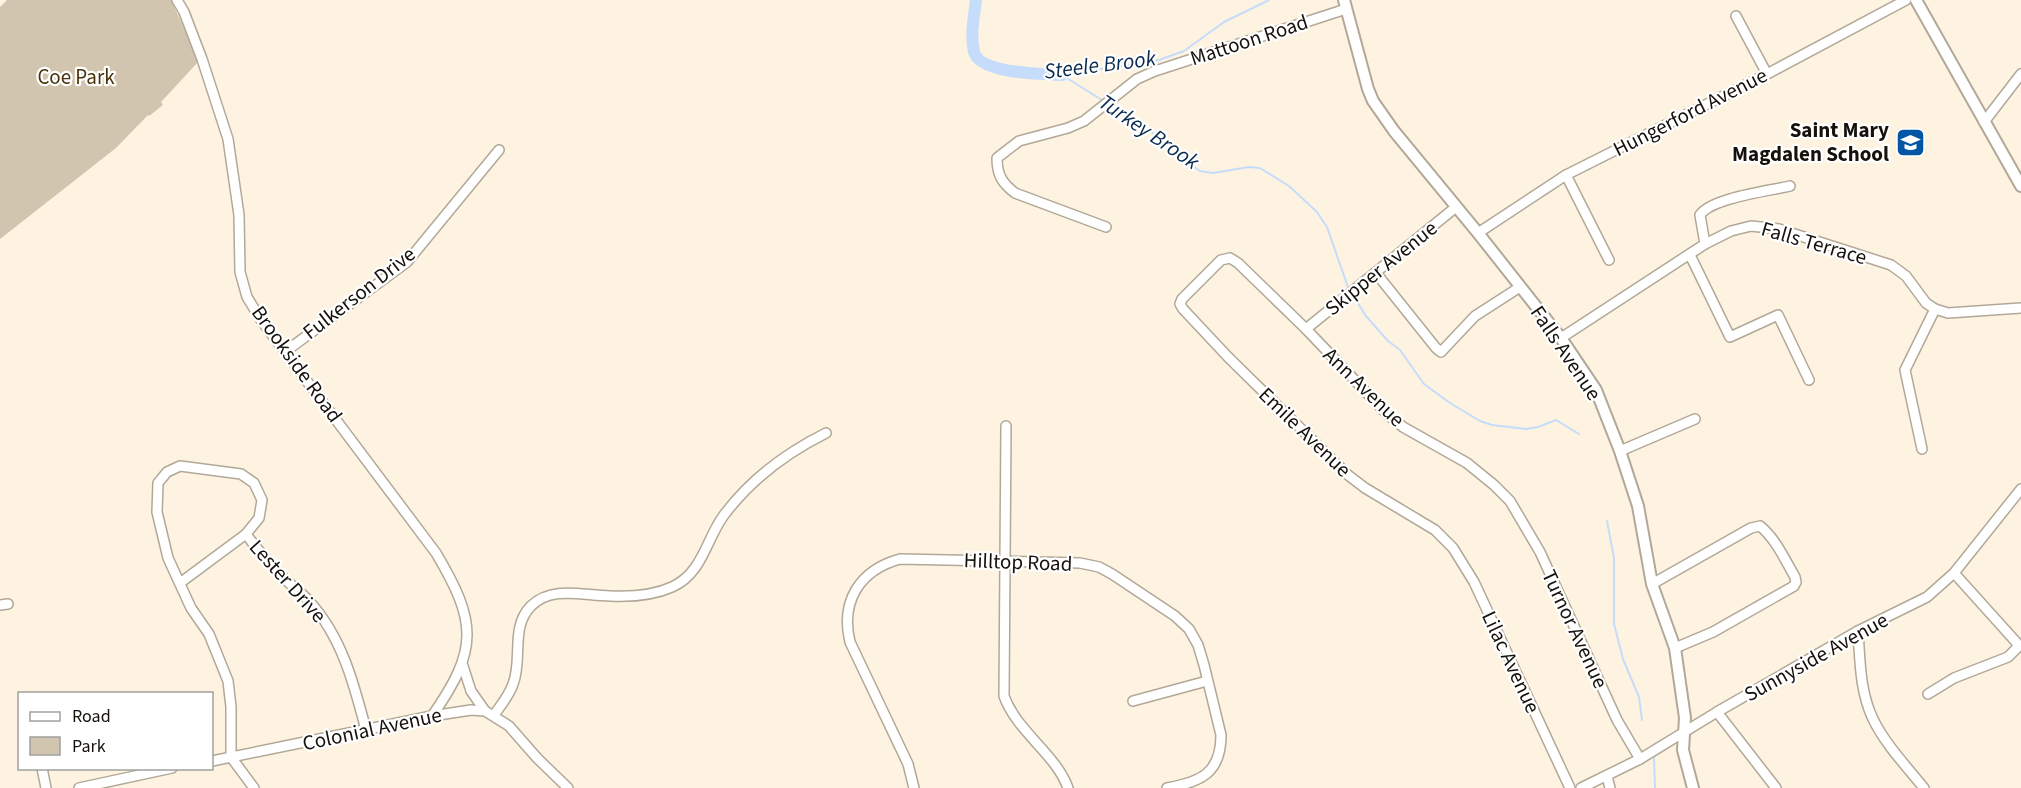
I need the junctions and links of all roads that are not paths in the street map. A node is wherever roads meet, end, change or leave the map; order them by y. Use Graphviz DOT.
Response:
graph roads {
  1 [pos="177,0"];
  2 [pos="1906,0"];
  3 [pos="1916,0"];
  4 [pos="1345,4"];
  5 [pos="1736,16"];
  6 [pos="1767,74"];
  7 [pos="2021,74"];
  8 [pos="1984,122"];
  9 [pos="499,150"];
  10 [pos="2016,168"];
  11 [pos="1566,175"];
  12 [pos="1790,186"];
  13 [pos="2021,186"];
  14 [pos="1456,207"];
  15 [pos="1106,227"];
  16 [pos="1478,233"];
  17 [pos="1705,244"];
  18 [pos="1690,255"];
  19 [pos="1609,260"];
  20 [pos="1376,273"];
  21 [pos="1520,287"];
  22 [pos="1180,304"];
  23 [pos="2021,308"];
  24 [pos="1935,309"];
  25 [pos="1306,328"];
  26 [pos="1561,338"];
  27 [pos="286,351"];
  28 [pos="1809,380"];
  29 [pos="1695,418"];
  30 [pos="1006,426"];
  31 [pos="826,433"];
  32 [pos="1922,449"];
  33 [pos="1620,451"];
  34 [pos="2021,489"];
  35 [pos="1509,501"];
  36 [pos="246,534"];
  37 [pos="1447,540"];
  38 [pos="1004,561"];
  39 [pos="1954,573"];
  40 [pos="180,583"];
  41 [pos="1653,584"];
  42 [pos="1858,631"];
  43 [pos="1675,648"];
  44 [pos="463,666"];
  45 [pos="1207,681"];
  46 [pos="1928,694"];
  47 [pos="1133,701"];
  48 [pos="1717,712"];
  49 [pos="490,713"];
  50 [pos="432,716"];
  51 [pos="366,730"];
  52 [pos="1685,731"];
  53 [pos="231,757"];
  54 [pos="1640,759"];
  55 [pos="213,761"];
  56 [pos="42,770"];
  57 [pos="163,770"];
  58 [pos="1607,776"];
  59 [pos="46,788"];
  60 [pos="79,788"];
  61 [pos="254,788"];
  62 [pos="568,788"];
  63 [pos="914,788"];
  64 [pos="1068,788"];
  65 [pos="1167,788"];
  66 [pos="1570,788"];
  67 [pos="1581,788"];
  68 [pos="1610,788"];
  69 [pos="1693,788"];
  70 [pos="1776,788"];
  71 [pos="1924,788"];
  1 -- 27 [label="street, Brookside Road"];
  2 -- 6 [label="street, Hungerford Avenue"];
  3 -- 8 [label="main road"];
  4 -- 14 [label="main road, Falls Avenue"];
  4 -- 15 [label="street, Mattoon Road"];
  5 -- 6 [label="street"];
  6 -- 11 [label="street, Hungerford Avenue"];
  7 -- 8 [label="street"];
  8 -- 10 [label="main road"];
  9 -- 27 [label="street, Fulkerson Drive"];
  10 -- 13 [label="main road"];
  11 -- 16 [label="street, Hungerford Avenue"];
  11 -- 19 [label="street"];
  12 -- 17 [label="street"];
  14 -- 16 [label="main road, Falls Avenue"];
  14 -- 20 [label="street, Skipper Avenue"];
  16 -- 21 [label="main road, Falls Avenue"];
  17 -- 18 [label="street, Falls Terrace"];
  17 -- 24 [label="street, Falls Terrace"];
  18 -- 26 [label="street, Falls Terrace"];
  18 -- 28 [label="street"];
  20 -- 21 [label="street"];
  20 -- 25 [label="street, Skipper Avenue"];
  21 -- 26 [label="main road, Falls Avenue"];
  22 -- 25 [label="street, Ann Avenue"];
  22 -- 37 [label="street, Emile Avenue"];
  23 -- 24 [label="street"];
  24 -- 32 [label="street"];
  25 -- 35 [label="street, Ann Avenue"];
  26 -- 33 [label="main road, Falls Avenue"];
  27 -- 44 [label="street, Brookside Road"];
  29 -- 33 [label="street"];
  30 -- 38 [label="street"];
  31 -- 49 [label="street"];
  33 -- 41 [label="main road, Falls Avenue"];
  34 -- 39 [label="street, Sunnyside Avenue"];
  35 -- 54 [label="street, Turnor Avenue"];
  36 -- 40 [label="street"];
  36 -- 40 [label="street"];
  36 -- 51 [label="street, Lester Drive"];
  37 -- 66 [label="street, Lilac Avenue"];
  38 -- 45 [label="street, Hilltop Road"];
  38 -- 63 [label="street, Hilltop Road"];
  38 -- 64 [label="street"];
  39 -- 42 [label="street, Sunnyside Avenue"];
  39 -- 46 [label="street"];
  40 -- 53 [label="street"];
  41 -- 43 [label="main road, Falls Avenue"];
  41 -- 43 [label="street"];
  42 -- 48 [label="street, Sunnyside Avenue"];
  42 -- 71 [label="street"];
  43 -- 52 [label="main road, Falls Avenue"];
  44 -- 49 [label="street"];
  44 -- 50 [label="street, Brookside Road"];
  45 -- 47 [label="street"];
  45 -- 65 [label="street, Hilltop Road"];
  48 -- 52 [label="street, Sunnyside Avenue"];
  48 -- 70 [label="street"];
  49 -- 50 [label="street, Colonial Avenue"];
  49 -- 62 [label="street"];
  50 -- 51 [label="street, Colonial Avenue"];
  51 -- 53 [label="street, Colonial Avenue"];
  52 -- 54 [label="street, Sunnyside Avenue"];
  52 -- 69 [label="main road, Falls Avenue"];
  53 -- 55 [label="street, Colonial Avenue"];
  53 -- 61 [label="street"];
  54 -- 58 [label="street, Sunnyside Avenue"];
  56 -- 59 [label="street"];
  57 -- 60 [label="street"];
  58 -- 67 [label="street, Sunnyside Avenue"];
  58 -- 68 [label="street"];
}
